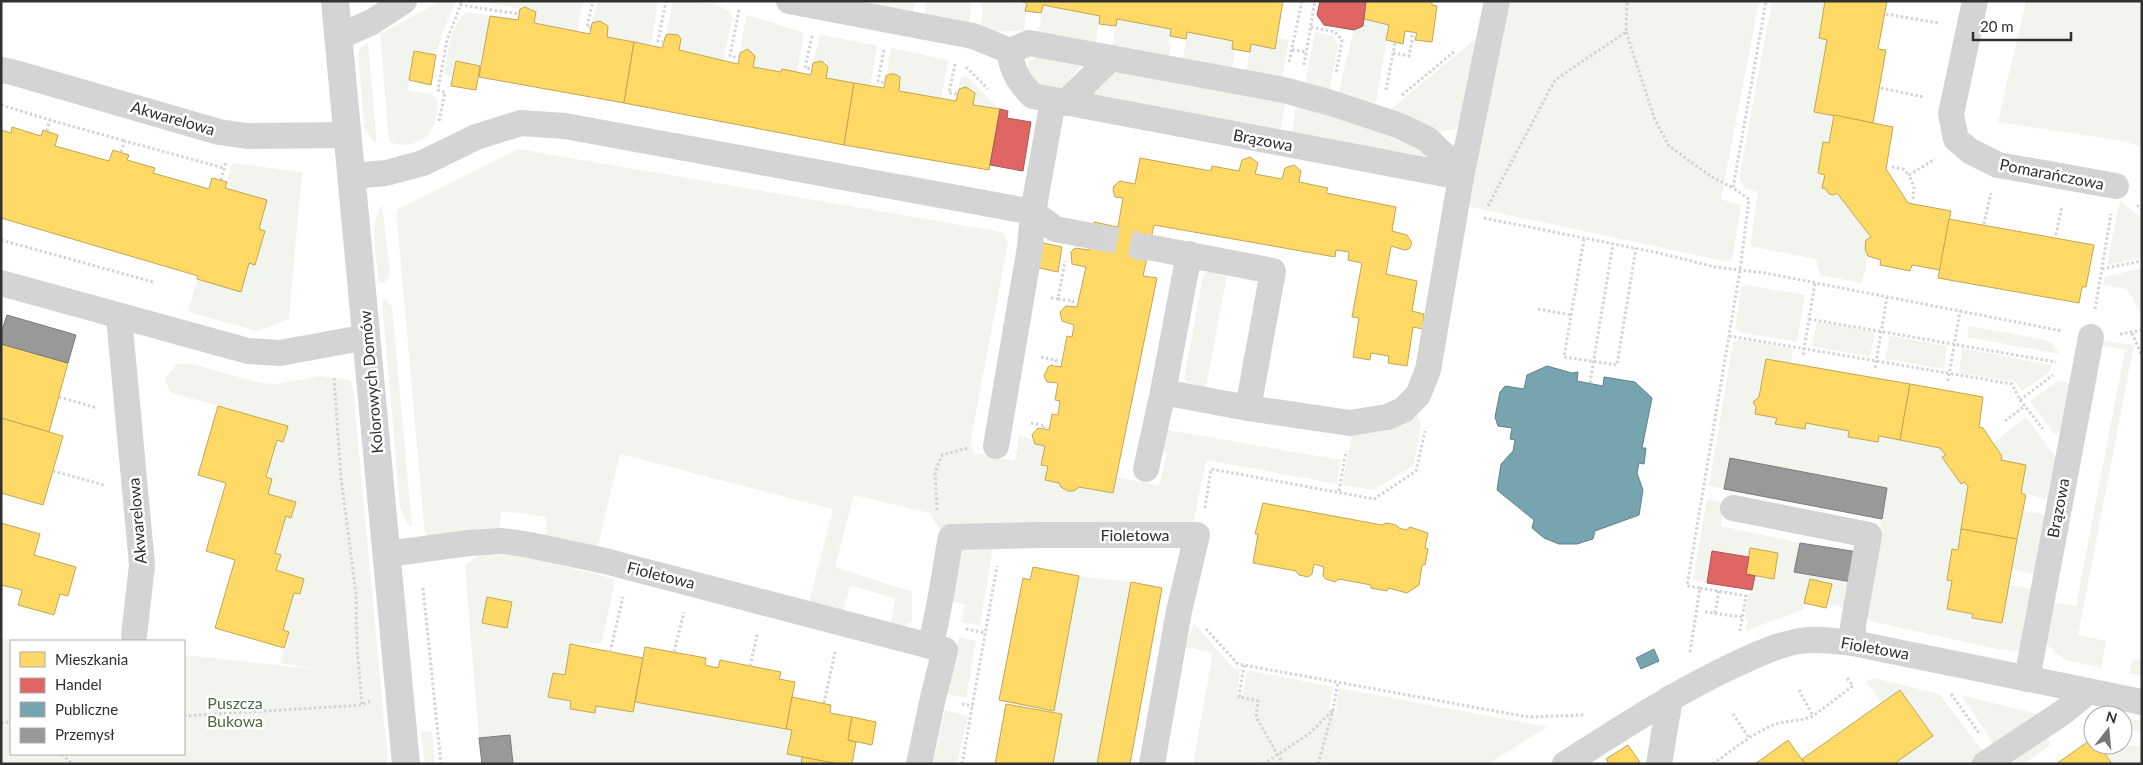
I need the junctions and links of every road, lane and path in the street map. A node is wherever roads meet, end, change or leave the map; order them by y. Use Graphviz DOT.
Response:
graph roads {
  1 [pos="335,1"];
  2 [pos="404,1"];
  3 [pos="593,1"];
  4 [pos="666,1"];
  5 [pos="789,1"];
  6 [pos="1302,1"];
  7 [pos="1315,1"];
  8 [pos="1497,1"];
  9 [pos="1627,1"];
  10 [pos="1766,1"];
  11 [pos="1975,1"];
  12 [pos="461,3"];
  13 [pos="739,10"];
  14 [pos="519,14"];
  15 [pos="1886,14"];
  16 [pos="1936,22"];
  17 [pos="1311,27"];
  18 [pos="591,28"];
  19 [pos="1412,32"];
  20 [pos="1626,32"];
  21 [pos="338,37"];
  22 [pos="811,39"];
  23 [pos="1294,41"];
  24 [pos="664,42"];
  25 [pos="1395,42"];
  26 [pos="885,44"];
  27 [pos="1308,44"];
  28 [pos="1292,50"];
  29 [pos="1456,50"];
  30 [pos="1010,51"];
  31 [pos="1306,52"];
  32 [pos="1393,53"];
  33 [pos="739,58"];
  34 [pos="956,58"];
  35 [pos="1110,58"];
  36 [pos="963,65"];
  37 [pos="812,69"];
  38 [pos="1,70"];
  39 [pos="885,83"];
  40 [pos="1881,88"];
  41 [pos="991,92"];
  42 [pos="957,94"];
  43 [pos="1920,96"];
  44 [pos="1059,102"];
  45 [pos="1331,103"];
  46 [pos="1,105"];
  47 [pos="1381,116"];
  48 [pos="50,120"];
  49 [pos="437,128"];
  50 [pos="47,131"];
  51 [pos="348,135"];
  52 [pos="125,141"];
  53 [pos="121,152"];
  54 [pos="228,158"];
  55 [pos="1930,162"];
  56 [pos="1892,166"];
  57 [pos="224,168"];
  58 [pos="1909,175"];
  59 [pos="352,176"];
  60 [pos="1461,177"];
  61 [pos="221,180"];
  62 [pos="2116,186"];
  63 [pos="1733,188"];
  64 [pos="1496,192"];
  65 [pos="1992,192"];
  66 [pos="1913,199"];
  67 [pos="2062,206"];
  68 [pos="1033,212"];
  69 [pos="1454,214"];
  70 [pos="1984,224"];
  71 [pos="2056,235"];
  72 [pos="1092,236"];
  73 [pos="1584,239"];
  74 [pos="1,240"];
  75 [pos="1613,244"];
  76 [pos="1148,246"];
  77 [pos="1636,248"];
  78 [pos="1189,254"];
  79 [pos="2142,261"];
  80 [pos="2102,269"];
  81 [pos="1740,270"];
  82 [pos="153,282"];
  83 [pos="1,283"];
  84 [pos="1815,283"];
  85 [pos="1887,297"];
  86 [pos="1058,299"];
  87 [pos="1072,306"];
  88 [pos="1538,309"];
  89 [pos="1960,311"];
  90 [pos="1572,315"];
  91 [pos="120,317"];
  92 [pos="1809,319"];
  93 [pos="2092,326"];
  94 [pos="1881,331"];
  95 [pos="2132,332"];
  96 [pos="1729,336"];
  97 [pos="367,337"];
  98 [pos="1954,343"];
  99 [pos="1804,349"];
  100 [pos="1802,355"];
  101 [pos="2142,356"];
  102 [pos="1876,361"];
  103 [pos="1594,362"];
  104 [pos="1875,368"];
  105 [pos="1949,374"];
  106 [pos="2072,377"];
  107 [pos="334,378"];
  108 [pos="1948,381"];
  109 [pos="1590,383"];
  110 [pos="1163,392"];
  111 [pos="59,398"];
  112 [pos="2025,406"];
  113 [pos="1248,408"];
  114 [pos="102,409"];
  115 [pos="2005,421"];
  116 [pos="1427,423"];
  117 [pos="984,447"];
  118 [pos="1345,458"];
  119 [pos="1146,469"];
  120 [pos="53,471"];
  121 [pos="108,486"];
  122 [pos="1339,491"];
  123 [pos="1206,502"];
  124 [pos="1733,508"];
  125 [pos="938,519"];
  126 [pos="1002,536"];
  127 [pos="387,554"];
  128 [pos="630,568"];
  129 [pos="422,583"];
  130 [pos="706,587"];
  131 [pos="1700,588"];
  132 [pos="1719,592"];
  133 [pos="1179,611"];
  134 [pos="1705,612"];
  135 [pos="1715,613"];
  136 [pos="1742,617"];
  137 [pos="842,622"];
  138 [pos="1741,625"];
  139 [pos="966,629"];
  140 [pos="986,633"];
  141 [pos="134,636"];
  142 [pos="1853,643"];
  143 [pos="930,646"];
  144 [pos="610,652"];
  145 [pos="674,652"];
  146 [pos="1244,665"];
  147 [pos="1848,678"];
  148 [pos="2027,679"];
  149 [pos="1703,680"];
  150 [pos="1338,682"];
  151 [pos="400,686"];
  152 [pos="1946,687"];
  153 [pos="1799,690"];
  154 [pos="2089,691"];
  155 [pos="1670,698"];
  156 [pos="2142,702"];
  157 [pos="824,703"];
  158 [pos="960,703"];
  159 [pos="362,705"];
  160 [pos="973,706"];
  161 [pos="1333,710"];
  162 [pos="1588,714"];
  163 [pos="1733,714"];
  164 [pos="185,716"];
  165 [pos="1813,716"];
  166 [pos="1749,738"];
  167 [pos="1278,754"];
  168 [pos="63,755"];
  169 [pos="1990,760"];
  170 [pos="72,764"];
  171 [pos="406,764"];
  172 [pos="441,764"];
  173 [pos="920,764"];
  174 [pos="962,764"];
  175 [pos="1152,764"];
  176 [pos="1263,764"];
  177 [pos="1284,764"];
  178 [pos="1318,764"];
  179 [pos="1565,764"];
  180 [pos="1659,764"];
  181 [pos="1713,764"];
  1 -- 21 [label="street, Kolorowych Domów"];
  2 -- 21 [label="street"];
  3 -- 18 [label="path"];
  4 -- 24 [label="path"];
  5 -- 30 [label="street"];
  6 -- 23 [label="path"];
  7 -- 17 [label="path"];
  8 -- 60 [label="street"];
  9 -- 20 [label="path"];
  10 -- 63 [label="path"];
  11 -- 62 [label="street, Pomarańczowa"];
  12 -- 14 [label="path"];
  12 -- 49 [label="path"];
  13 -- 33 [label="path"];
  15 -- 16 [label="path"];
  17 -- 27 [label="path"];
  17 -- 45 [label="path"];
  19 -- 32 [label="path"];
  20 -- 63 [label="path"];
  20 -- 64 [label="path"];
  21 -- 51 [label="street, Kolorowych Domów"];
  22 -- 37 [label="path"];
  25 -- 32 [label="path"];
  26 -- 39 [label="path"];
  28 -- 31 [label="path"];
  29 -- 47 [label="path"];
  30 -- 35 [label="street"];
  30 -- 44 [label="street, Brązowa"];
  32 -- 47 [label="path"];
  34 -- 42 [label="path"];
  35 -- 44 [label="street"];
  35 -- 45 [label="street"];
  36 -- 41 [label="path"];
  38 -- 51 [label="street, Akwarelowa"];
  40 -- 43 [label="path"];
  44 -- 60 [label="street, Brązowa"];
  44 -- 68 [label="street"];
  45 -- 47 [label="street"];
  46 -- 48 [label="path"];
  47 -- 60 [label="street"];
  48 -- 50 [label="path"];
  48 -- 52 [label="path"];
  51 -- 59 [label="street, Kolorowych Domów"];
  52 -- 53 [label="path"];
  52 -- 57 [label="path"];
  54 -- 57 [label="path"];
  55 -- 58 [label="path"];
  56 -- 58 [label="path"];
  57 -- 61 [label="path"];
  58 -- 66 [label="path"];
  59 -- 68 [label="street"];
  59 -- 97 [label="street, Kolorowych Domów"];
  60 -- 69 [label="street"];
  62 -- 80 [label="path"];
  63 -- 81 [label="path"];
  65 -- 70 [label="path"];
  67 -- 71 [label="path"];
  68 -- 72 [label="street"];
  68 -- 117 [label="street"];
  69 -- 73 [label="path"];
  69 -- 113 [label="street"];
  73 -- 75 [label="path"];
  73 -- 90 [label="path"];
  74 -- 82 [label="path"];
  75 -- 77 [label="path"];
  75 -- 103 [label="path"];
  76 -- 78 [label="street"];
  77 -- 81 [label="path"];
  77 -- 103 [label="path"];
  78 -- 110 [label="street"];
  78 -- 113 [label="street"];
  79 -- 80 [label="path"];
  80 -- 93 [label="path"];
  81 -- 84 [label="path"];
  81 -- 96 [label="path"];
  83 -- 91 [label="street"];
  84 -- 85 [label="path"];
  84 -- 92 [label="path"];
  85 -- 89 [label="path"];
  85 -- 94 [label="path"];
  86 -- 87 [label="path"];
  88 -- 90 [label="path"];
  89 -- 93 [label="path"];
  89 -- 98 [label="path"];
  90 -- 103 [label="path"];
  91 -- 97 [label="street"];
  91 -- 141 [label="street, Akwarelowa"];
  92 -- 94 [label="path"];
  92 -- 99 [label="path"];
  93 -- 106 [label="street, Brązowa"];
  94 -- 98 [label="path"];
  94 -- 102 [label="path"];
  95 -- 101 [label="path"];
  96 -- 99 [label="path"];
  96 -- 131 [label="path"];
  97 -- 127 [label="street, Kolorowych Domów"];
  98 -- 105 [label="path"];
  98 -- 106 [label="path"];
  99 -- 100 [label="path"];
  99 -- 102 [label="path"];
  102 -- 104 [label="path"];
  102 -- 105 [label="path"];
  103 -- 109 [label="path"];
  105 -- 106 [label="path"];
  105 -- 108 [label="path"];
  106 -- 148 [label="street, Brązowa"];
  107 -- 159 [label="path"];
  110 -- 113 [label="street"];
  110 -- 119 [label="street"];
  111 -- 114 [label="path"];
  112 -- 115 [label="path"];
  116 -- 122 [label="path"];
  117 -- 125 [label="path"];
  118 -- 122 [label="path"];
  120 -- 121 [label="path"];
  122 -- 123 [label="path"];
  124 -- 142 [label="street"];
  126 -- 133 [label="street, Fioletowa"];
  126 -- 140 [label="path"];
  126 -- 143 [label="street, Fioletowa"];
  127 -- 128 [label="street, Fioletowa"];
  127 -- 151 [label="street, Kolorowych Domów"];
  128 -- 130 [label="street, Fioletowa"];
  128 -- 144 [label="path"];
  129 -- 172 [label="path"];
  130 -- 137 [label="street, Fioletowa"];
  130 -- 145 [label="path"];
  131 -- 132 [label="path"];
  131 -- 149 [label="path"];
  132 -- 135 [label="path"];
  132 -- 136 [label="path"];
  133 -- 146 [label="path"];
  133 -- 175 [label="street, Fioletowa"];
  134 -- 135 [label="path"];
  135 -- 136 [label="path"];
  136 -- 138 [label="path"];
  137 -- 143 [label="street, Fioletowa"];
  137 -- 157 [label="path"];
  139 -- 140 [label="path"];
  140 -- 160 [label="path"];
  142 -- 148 [label="street, Fioletowa"];
  142 -- 149 [label="street, Fioletowa"];
  143 -- 173 [label="street"];
  146 -- 150 [label="path"];
  146 -- 167 [label="path"];
  147 -- 165 [label="path"];
  148 -- 154 [label="street, Fioletowa"];
  149 -- 155 [label="street, Fioletowa"];
  150 -- 161 [label="path"];
  150 -- 162 [label="path"];
  151 -- 159 [label="path"];
  151 -- 171 [label="street, Kolorowych Domów"];
  152 -- 169 [label="path"];
  153 -- 165 [label="path"];
  154 -- 156 [label="street, Fioletowa"];
  154 -- 169 [label="street"];
  155 -- 179 [label="street, Fioletowa"];
  155 -- 180 [label="street"];
  158 -- 160 [label="path"];
  159 -- 164 [label="path"];
  160 -- 174 [label="path"];
  161 -- 167 [label="path"];
  161 -- 178 [label="path"];
  163 -- 166 [label="path"];
  165 -- 166 [label="path"];
  166 -- 181 [label="path"];
  167 -- 176 [label="path"];
  167 -- 177 [label="path"];
  168 -- 170 [label="path"];
}
